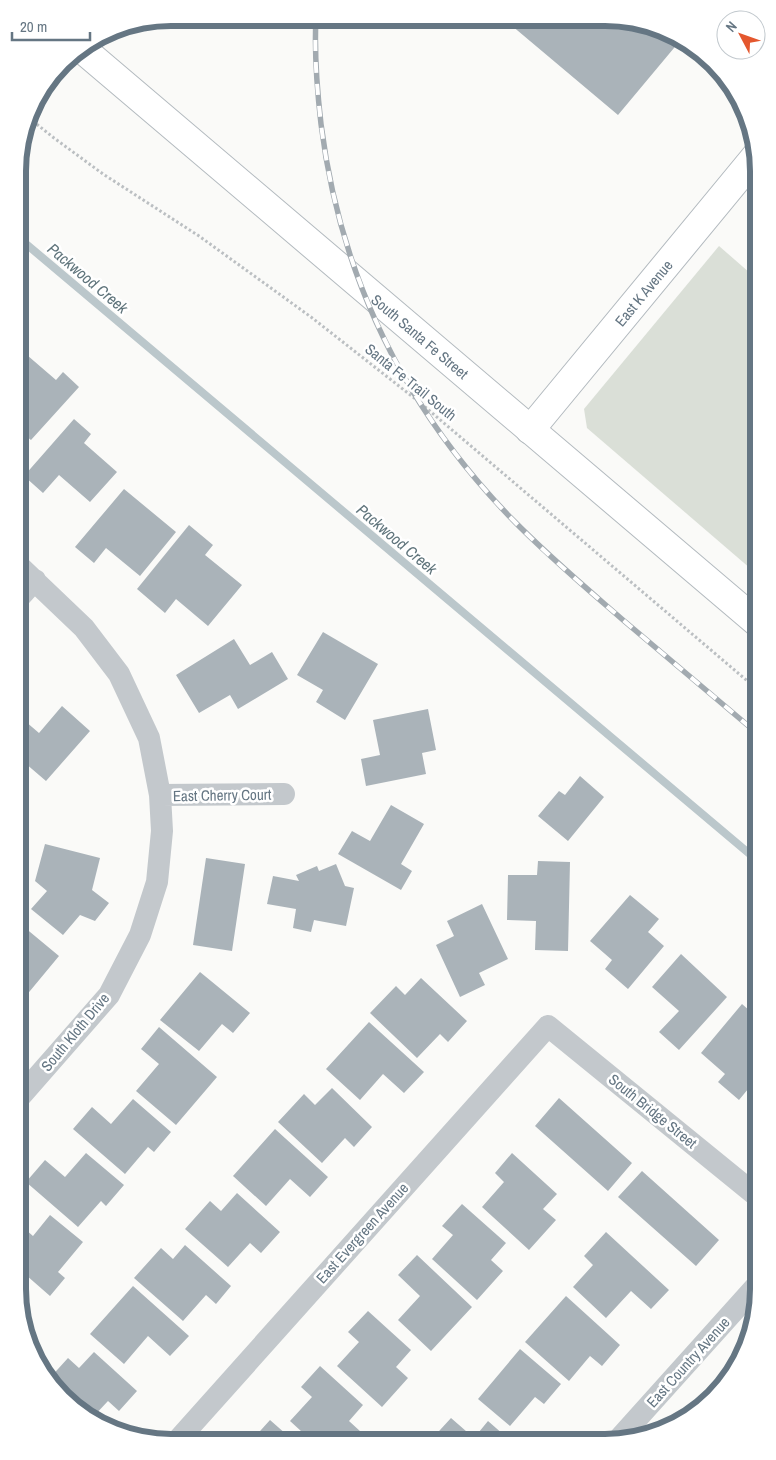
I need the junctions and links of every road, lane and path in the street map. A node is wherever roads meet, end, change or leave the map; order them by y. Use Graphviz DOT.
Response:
graph roads {
  1 [pos="88,54"];
  2 [pos="35,122"];
  3 [pos="750,164"];
  4 [pos="530,430"];
  5 [pos="27,573"];
  6 [pos="750,616"];
  7 [pos="750,683"];
  8 [pos="284,794"];
  9 [pos="160,796"];
  10 [pos="548,1026"];
  11 [pos="26,1090"];
  12 [pos="749,1190"];
  13 [pos="749,1294"];
  14 [pos="623,1433"];
  15 [pos="183,1434"];
  1 -- 4 [label="street, South Santa Fe Street"];
  2 -- 7 [label="path, Santa Fe Trail South"];
  3 -- 4 [label="street, East K Avenue"];
  4 -- 6 [label="street, South Santa Fe Street"];
  5 -- 9 [label="street, South Kloth Drive"];
  8 -- 9 [label="street, East Cherry Court"];
  9 -- 11 [label="street, South Kloth Drive"];
  10 -- 12 [label="street, South Bridge Street"];
  10 -- 15 [label="street, East Evergreen Avenue"];
  13 -- 14 [label="street, East Country Avenue"];
}
